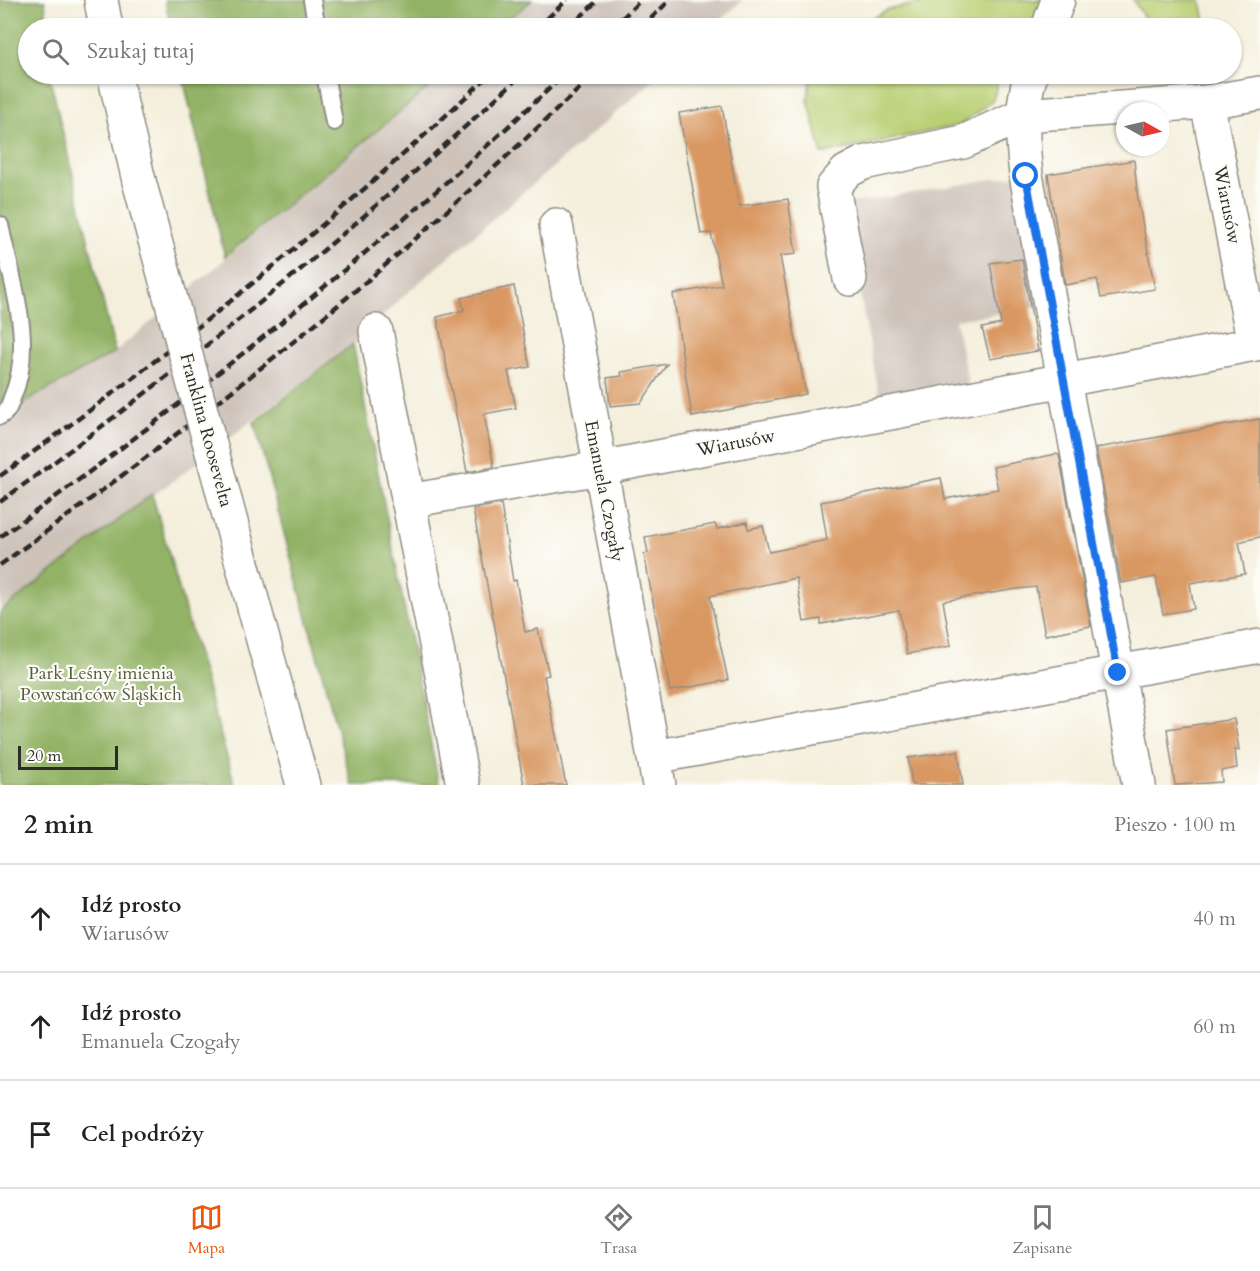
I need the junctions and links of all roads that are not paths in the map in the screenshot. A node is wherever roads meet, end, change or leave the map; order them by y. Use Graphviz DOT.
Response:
graph roads {
  1 [pos="101,0"];
  2 [pos="312,0"];
  3 [pos="1058,0"];
  4 [pos="104,18"];
  5 [pos="315,18"];
  6 [pos="1051,18"];
  7 [pos="116,84"];
  8 [pos="327,84"];
  9 [pos="1029,84"];
  10 [pos="1260,93"];
  11 [pos="1207,102"];
  12 [pos="1022,115"];
  13 [pos="334,122"];
  14 [pos="0,225"];
  15 [pos="556,225"];
  16 [pos="850,279"];
  17 [pos="376,331"];
  18 [pos="1257,343"];
  19 [pos="1064,379"];
  20 [pos="0,416"];
  21 [pos="600,468"];
  22 [pos="408,501"];
  23 [pos="1260,646"];
  24 [pos="1118,673"];
  25 [pos="657,771"];
  26 [pos="303,785"];
  27 [pos="463,785"];
  28 [pos="1139,785"];
  1 -- 4 [label="street"];
  2 -- 5 [label="lane"];
  3 -- 6 [label="street"];
  7 -- 26 [label="street, Franklina Roosevelta, bridge"];
  8 -- 13 [label="lane"];
  9 -- 12 [label="street"];
  10 -- 11 [label="street"];
  11 -- 12 [label="street"];
  11 -- 18 [label="street, Wiarusów"];
  12 -- 16 [label="street"];
  12 -- 19 [label="street"];
  14 -- 20 [label="lane"];
  15 -- 21 [label="street, Emanuela Czogały"];
  17 -- 22 [label="street"];
  18 -- 19 [label="street, Wiarusów"];
  19 -- 21 [label="street, Wiarusów"];
  19 -- 24 [label="street"];
  21 -- 22 [label="street, Wiarusów"];
  21 -- 25 [label="street, Emanuela Czogały"];
  22 -- 27 [label="street"];
  23 -- 24 [label="street, Emanuela Czogały"];
  24 -- 25 [label="street, Emanuela Czogały"];
  24 -- 28 [label="street"];
}
